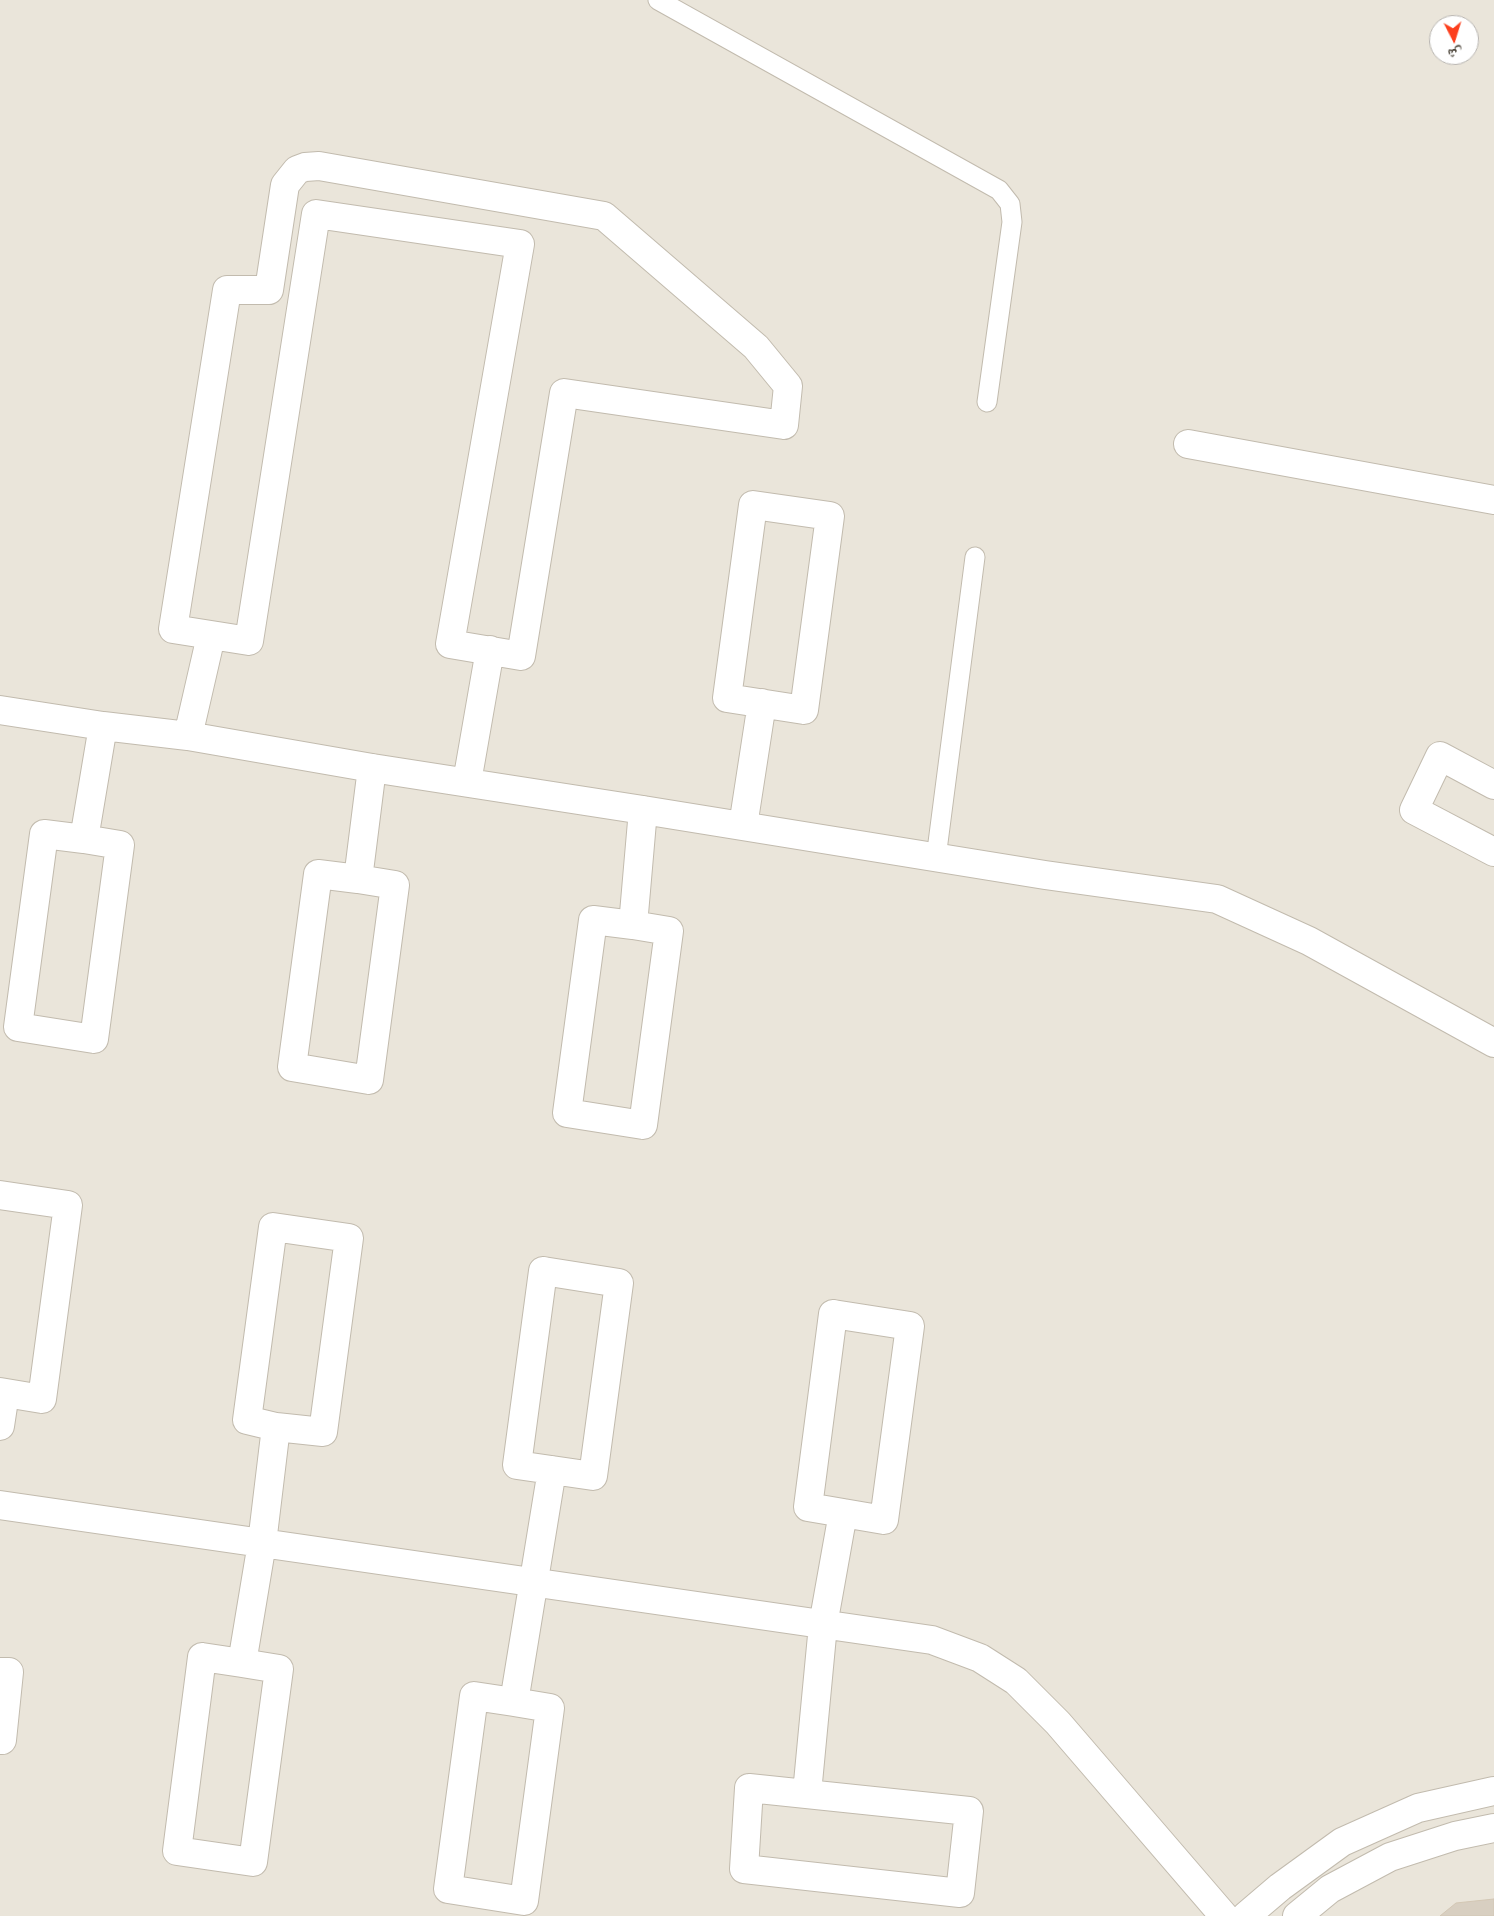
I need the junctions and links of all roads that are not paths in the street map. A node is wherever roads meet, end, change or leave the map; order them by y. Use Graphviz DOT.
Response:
graph roads {
  1 [pos="658,0"];
  2 [pos="987,402"];
  3 [pos="1188,444"];
  4 [pos="1494,500"];
  5 [pos="975,557"];
  6 [pos="211,636"];
  7 [pos="490,650"];
  8 [pos="762,703"];
  9 [pos="0,710"];
  10 [pos="103,726"];
  11 [pos="188,736"];
  12 [pos="372,768"];
  13 [pos="467,782"];
  14 [pos="1494,784"];
  15 [pos="643,810"];
  16 [pos="743,826"];
  17 [pos="84,839"];
  18 [pos="1494,852"];
  19 [pos="936,858"];
  20 [pos="358,879"];
  21 [pos="633,925"];
  22 [pos="1494,1043"];
  23 [pos="0,1194"];
  24 [pos="2,1392"];
  25 [pos="0,1426"];
  26 [pos="276,1427"];
  27 [pos="552,1470"];
  28 [pos="0,1504"];
  29 [pos="843,1513"];
  30 [pos="262,1543"];
  31 [pos="534,1583"];
  32 [pos="822,1625"];
  33 [pos="242,1663"];
  34 [pos="0,1672"];
  35 [pos="514,1702"];
  36 [pos="0,1740"];
  37 [pos="1494,1791"];
  38 [pos="807,1793"];
  39 [pos="1494,1828"];
  40 [pos="1224,1916"];
  41 [pos="1246,1916"];
  42 [pos="1297,1916"];
  1 -- 2 [label="lane"];
  3 -- 4 [label="street"];
  5 -- 19 [label="lane"];
  6 -- 7 [label="street"];
  6 -- 7 [label="street"];
  6 -- 11 [label="street"];
  7 -- 13 [label="street"];
  8 -- 8 [label="street"];
  8 -- 16 [label="street"];
  9 -- 10 [label="street"];
  10 -- 11 [label="street"];
  10 -- 17 [label="street"];
  11 -- 12 [label="street"];
  12 -- 13 [label="street"];
  12 -- 20 [label="street"];
  13 -- 15 [label="street"];
  14 -- 18 [label="street"];
  15 -- 16 [label="street"];
  15 -- 21 [label="street"];
  16 -- 19 [label="street"];
  17 -- 17 [label="street"];
  19 -- 22 [label="street"];
  20 -- 20 [label="street"];
  21 -- 21 [label="street"];
  23 -- 24 [label="street"];
  24 -- 25 [label="street"];
  26 -- 26 [label="street"];
  26 -- 30 [label="street"];
  27 -- 27 [label="street"];
  27 -- 31 [label="street"];
  28 -- 30 [label="street"];
  29 -- 29 [label="street"];
  29 -- 32 [label="street"];
  30 -- 31 [label="street"];
  30 -- 33 [label="street"];
  31 -- 32 [label="street"];
  31 -- 35 [label="street"];
  32 -- 38 [label="street"];
  32 -- 40 [label="street"];
  33 -- 33 [label="street"];
  34 -- 36 [label="street"];
  35 -- 35 [label="street"];
  37 -- 41 [label="street"];
  38 -- 38 [label="street"];
  39 -- 42 [label="street"];
}
